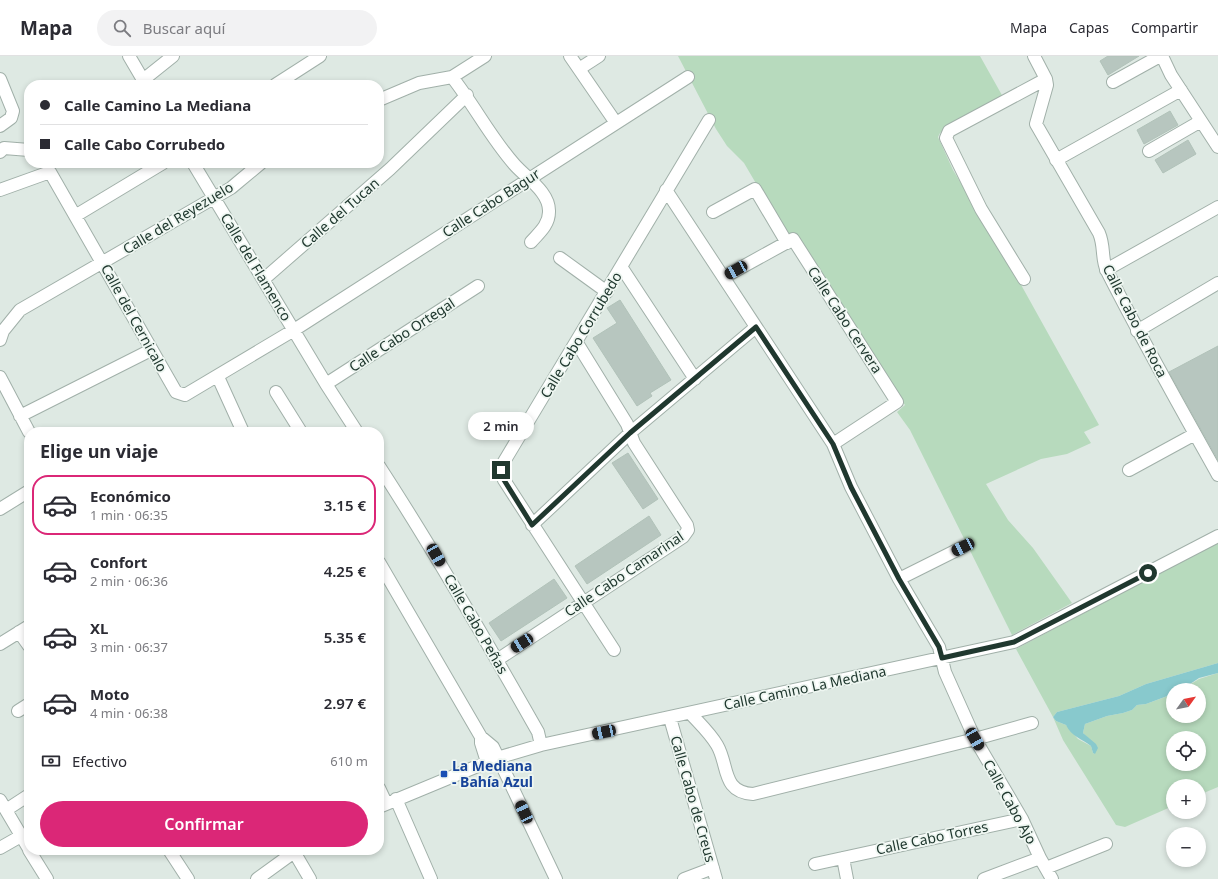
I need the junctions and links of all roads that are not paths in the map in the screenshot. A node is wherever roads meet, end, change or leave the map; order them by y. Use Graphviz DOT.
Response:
graph roads {
  1 [pos="129,56"];
  2 [pos="173,56"];
  3 [pos="320,56"];
  4 [pos="485,56"];
  5 [pos="570,56"];
  6 [pos="599,56"];
  7 [pos="1034,56"];
  8 [pos="1161,56"];
  9 [pos="579,69"];
  10 [pos="452,77"];
  11 [pos="688,77"];
  12 [pos="0,79"];
  13 [pos="1046,79"];
  14 [pos="143,80"];
  15 [pos="146,80"];
  16 [pos="282,80"];
  17 [pos="1113,82"];
  18 [pos="1181,90"];
  19 [pos="467,95"];
  20 [pos="384,98"];
  21 [pos="710,120"];
  22 [pos="1201,121"];
  23 [pos="616,123"];
  24 [pos="0,126"];
  25 [pos="1218,147"];
  26 [pos="24,150"];
  27 [pos="1149,151"];
  28 [pos="0,152"];
  29 [pos="1056,160"];
  30 [pos="48,168"];
  31 [pos="155,168"];
  32 [pos="196,168"];
  33 [pos="255,168"];
  34 [pos="530,178"];
  35 [pos="0,190"];
  36 [pos="666,190"];
  37 [pos="214,198"];
  38 [pos="1218,207"];
  39 [pos="714,212"];
  40 [pos="75,216"];
  41 [pos="790,241"];
  42 [pos="531,242"];
  43 [pos="560,258"];
  44 [pos="103,262"];
  45 [pos="622,268"];
  46 [pos="1106,270"];
  47 [pos="724,277"];
  48 [pos="264,279"];
  49 [pos="1024,279"];
  50 [pos="1218,283"];
  51 [pos="478,286"];
  52 [pos="608,292"];
  53 [pos="756,327"];
  54 [pos="294,330"];
  55 [pos="1137,331"];
  56 [pos="0,340"];
  57 [pos="577,342"];
  58 [pos="151,350"];
  59 [pos="0,377"];
  60 [pos="218,377"];
  61 [pos="695,379"];
  62 [pos="326,384"];
  63 [pos="276,392"];
  64 [pos="20,416"];
  65 [pos="26,427"];
  66 [pos="241,427"];
  67 [pos="298,427"];
  68 [pos="354,427"];
  69 [pos="630,433"];
  70 [pos="1195,434"];
  71 [pos="833,444"];
  72 [pos="1129,470"];
  73 [pos="384,474"];
  74 [pos="1218,475"];
  75 [pos="24,494"];
  76 [pos="0,509"];
  77 [pos="532,525"];
  78 [pos="1218,536"];
  79 [pos="963,547"];
  80 [pos="384,571"];
  81 [pos="899,579"];
  82 [pos="583,603"];
  83 [pos="24,629"];
  84 [pos="0,644"];
  85 [pos="614,650"];
  86 [pos="942,658"];
  87 [pos="497,660"];
  88 [pos="24,707"];
  89 [pos="18,711"];
  90 [pos="691,714"];
  91 [pos="670,718"];
  92 [pos="1032,723"];
  93 [pos="975,739"];
  94 [pos="541,745"];
  95 [pos="493,760"];
  96 [pos="24,797"];
  97 [pos="387,803"];
  98 [pos="3,805"];
  99 [pos="1022,819"];
  100 [pos="21,836"];
  101 [pos="24,841"];
  102 [pos="1106,844"];
  103 [pos="0,848"];
  104 [pos="32,855"];
  105 [pos="172,855"];
  106 [pos="290,855"];
  107 [pos="297,855"];
  108 [pos="843,858"];
  109 [pos="1043,863"];
  110 [pos="815,864"];
  111 [pos="715,874"];
  112 [pos="47,879"];
  113 [pos="188,879"];
  114 [pos="257,879"];
  115 [pos="310,879"];
  116 [pos="431,879"];
  117 [pos="556,879"];
  118 [pos="684,879"];
  119 [pos="847,879"];
  120 [pos="984,879"];
  121 [pos="1052,879"];
  1 -- 14 [label="street"];
  2 -- 15 [label="street"];
  3 -- 16 [label="street"];
  4 -- 10 [label="street"];
  5 -- 9 [label="street"];
  6 -- 9 [label="street"];
  7 -- 13 [label="street"];
  8 -- 17 [label="street"];
  8 -- 18 [label="street"];
  9 -- 23 [label="street"];
  10 -- 19 [label="street"];
  10 -- 20 [label="street"];
  11 -- 23 [label="street, Calle Cabo Bagur"];
  12 -- 24 [label="street"];
  13 -- 29 [label="street, Calle Cabo de Roca"];
  13 -- 49 [label="street"];
  18 -- 22 [label="street"];
  18 -- 29 [label="street"];
  19 -- 34 [label="street"];
  19 -- 48 [label="street, Calle del Tucan"];
  21 -- 36 [label="street, Calle Cabo Corrubedo"];
  22 -- 25 [label="street"];
  22 -- 27 [label="street"];
  23 -- 34 [label="street, Calle Cabo Bagur"];
  26 -- 28 [label="street"];
  29 -- 46 [label="street, Calle Cabo de Roca"];
  30 -- 35 [label="street, Calle del Cernicalo"];
  30 -- 40 [label="street, Calle del Cernicalo"];
  31 -- 40 [label="street"];
  32 -- 37 [label="street, Calle del Flamenco"];
  33 -- 37 [label="street, Calle del Reyezuelo"];
  34 -- 42 [label="street"];
  34 -- 54 [label="street, Calle Cabo Bagur"];
  36 -- 45 [label="street, Calle Cabo Corrubedo"];
  36 -- 47 [label="street, Calle Cabo Ajo"];
  37 -- 44 [label="street, Calle del Reyezuelo"];
  37 -- 48 [label="street, Calle del Flamenco"];
  38 -- 46 [label="street"];
  39 -- 41 [label="street, Calle Cabo Cervera"];
  40 -- 44 [label="street, Calle del Cernicalo"];
  41 -- 47 [label="street"];
  41 -- 71 [label="street, Calle Cabo Cervera"];
  43 -- 52 [label="street"];
  44 -- 56 [label="street, Calle del Reyezuelo"];
  44 -- 58 [label="street, Calle del Cernicalo"];
  45 -- 52 [label="street, Calle Cabo Corrubedo"];
  45 -- 61 [label="street"];
  46 -- 55 [label="street, Calle Cabo de Roca"];
  47 -- 53 [label="street, Calle Cabo Ajo"];
  48 -- 54 [label="street, Calle del Flamenco"];
  50 -- 55 [label="street"];
  51 -- 62 [label="street, Calle Cabo Ortegal"];
  52 -- 57 [label="street, Calle Cabo Corrubedo"];
  53 -- 61 [label="street"];
  53 -- 71 [label="street, Calle Cabo Ajo"];
  54 -- 60 [label="street, Calle del Cernicalo"];
  54 -- 62 [label="street"];
  55 -- 70 [label="street, Calle Cabo de Roca"];
  57 -- 69 [label="street, Calle Cabo Camarinal"];
  57 -- 77 [label="street, Calle Cabo Corrubedo"];
  58 -- 60 [label="street, Calle del Cernicalo"];
  58 -- 64 [label="street"];
  59 -- 64 [label="street"];
  60 -- 66 [label="street"];
  61 -- 69 [label="street"];
  62 -- 68 [label="street"];
  63 -- 67 [label="street"];
  64 -- 65 [label="street"];
  69 -- 77 [label="street"];
  69 -- 82 [label="street, Calle Cabo Camarinal"];
  70 -- 72 [label="street"];
  70 -- 74 [label="street, Calle Cabo de Roca"];
  71 -- 81 [label="street, Calle Cabo Ajo"];
  73 -- 87 [label="street, Calle Cabo Peñas"];
  75 -- 76 [label="street"];
  77 -- 82 [label="street, Calle Cabo Corrubedo"];
  78 -- 86 [label="street, Calle Camino La Mediana"];
  79 -- 81 [label="street"];
  80 -- 95 [label="street"];
  81 -- 86 [label="street, Calle Cabo Ajo"];
  82 -- 85 [label="street, Calle Cabo Corrubedo"];
  82 -- 87 [label="street, Calle Cabo Camarinal"];
  83 -- 84 [label="street"];
  86 -- 90 [label="street, Calle Camino La Mediana"];
  86 -- 93 [label="street, Calle Cabo Ajo"];
  87 -- 94 [label="street, Calle Cabo Peñas"];
  88 -- 89 [label="street"];
  90 -- 91 [label="street, Calle Camino La Mediana"];
  90 -- 93 [label="street"];
  91 -- 94 [label="street, Calle Camino La Mediana"];
  91 -- 111 [label="street, Calle Cabo de Creus"];
  92 -- 93 [label="street"];
  93 -- 99 [label="street, Calle Cabo Ajo"];
  94 -- 95 [label="street, Calle Camino La Mediana"];
  95 -- 97 [label="street, Calle Camino La Mediana"];
  95 -- 117 [label="street"];
  96 -- 98 [label="street"];
  97 -- 116 [label="street"];
  98 -- 100 [label="street"];
  99 -- 108 [label="street, Calle Cabo Torres"];
  99 -- 109 [label="street, Calle Cabo Ajo"];
  100 -- 101 [label="street"];
  100 -- 103 [label="street"];
  102 -- 109 [label="street"];
  104 -- 112 [label="street"];
  105 -- 113 [label="street"];
  106 -- 114 [label="street"];
  107 -- 115 [label="street"];
  108 -- 110 [label="street, Calle Cabo Torres"];
  108 -- 119 [label="street"];
  109 -- 120 [label="street"];
  109 -- 121 [label="street, Calle Cabo Ajo"];
  111 -- 118 [label="street"];
}
